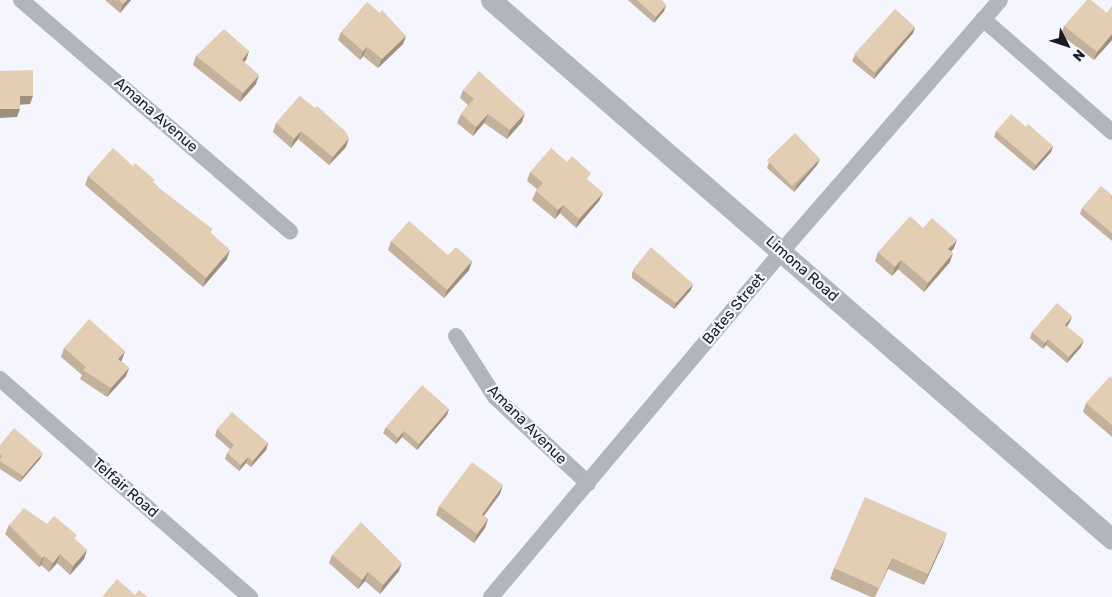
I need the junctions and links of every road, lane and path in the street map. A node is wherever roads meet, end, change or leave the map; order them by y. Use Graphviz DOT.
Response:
graph roads {
  1 [pos="22,0"];
  2 [pos="491,0"];
  3 [pos="1000,0"];
  4 [pos="983,20"];
  5 [pos="1112,132"];
  6 [pos="290,231"];
  7 [pos="782,251"];
  8 [pos="456,336"];
  9 [pos="0,379"];
  10 [pos="588,483"];
  11 [pos="1112,539"];
  12 [pos="250,597"];
  13 [pos="492,597"];
  1 -- 6 [label="street, Amana Avenue"];
  2 -- 7 [label="street, Limona Road"];
  3 -- 4 [label="street, Bates Street"];
  4 -- 5 [label="street"];
  4 -- 7 [label="street, Bates Street"];
  7 -- 10 [label="street, Bates Street"];
  7 -- 11 [label="street, Limona Road"];
  8 -- 10 [label="street, Amana Avenue"];
  9 -- 12 [label="street, Telfair Road"];
  10 -- 13 [label="street, Bates Street"];
}
